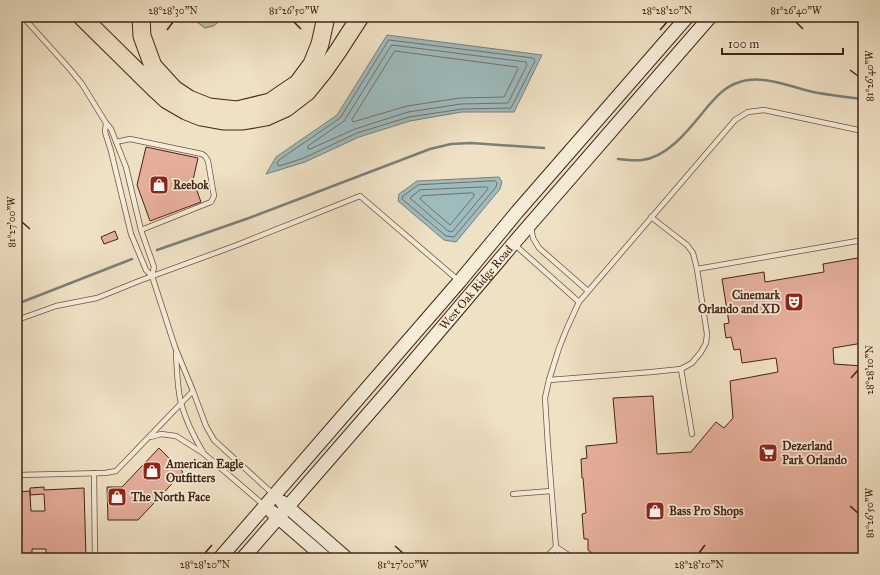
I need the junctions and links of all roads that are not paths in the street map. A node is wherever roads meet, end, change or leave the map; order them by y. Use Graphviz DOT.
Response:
graph roads {
  1 [pos="23,17"];
  2 [pos="82,17"];
  3 [pos="141,17"];
  4 [pos="326,17"];
  5 [pos="360,17"];
  6 [pos="687,17"];
  7 [pos="710,17"];
  8 [pos="106,123"];
  9 [pos="863,131"];
  10 [pos="116,142"];
  11 [pos="119,149"];
  12 [pos="111,151"];
  13 [pos="517,212"];
  14 [pos="651,217"];
  15 [pos="530,225"];
  16 [pos="141,230"];
  17 [pos="863,240"];
  18 [pos="513,244"];
  19 [pos="698,269"];
  20 [pos="152,276"];
  21 [pos="460,281"];
  22 [pos="588,291"];
  23 [pos="579,302"];
  24 [pos="17,320"];
  25 [pos="175,348"];
  26 [pos="681,369"];
  27 [pos="549,380"];
  28 [pos="193,391"];
  29 [pos="181,404"];
  30 [pos="692,434"];
  31 [pos="150,438"];
  32 [pos="203,453"];
  33 [pos="94,473"];
  34 [pos="17,475"];
  35 [pos="551,491"];
  36 [pos="513,494"];
  37 [pos="274,495"];
  38 [pos="265,506"];
  39 [pos="288,507"];
  40 [pos="278,518"];
  41 [pos="556,547"];
  42 [pos="95,558"];
  43 [pos="220,558"];
  44 [pos="243,558"];
  45 [pos="324,558"];
  46 [pos="346,558"];
  47 [pos="546,558"];
  48 [pos="558,558"];
  49 [pos="573,558"];
  1 -- 8 [label="lane"];
  2 -- 5 [label="highway"];
  3 -- 4 [label="highway"];
  6 -- 13 [label="street, West Oak Ridge Road"];
  7 -- 15 [label="street, West Oak Ridge Road"];
  8 -- 10 [label="lane"];
  8 -- 12 [label="lane"];
  9 -- 14 [label="lane"];
  10 -- 11 [label="lane"];
  10 -- 16 [label="lane"];
  11 -- 12 [label="lane"];
  11 -- 16 [label="lane"];
  12 -- 20 [label="lane"];
  13 -- 18 [label="street"];
  13 -- 21 [label="street, West Oak Ridge Road"];
  14 -- 19 [label="lane"];
  14 -- 22 [label="lane"];
  15 -- 18 [label="street, West Oak Ridge Road"];
  15 -- 22 [label="lane"];
  16 -- 20 [label="lane"];
  17 -- 19 [label="lane"];
  18 -- 23 [label="lane"];
  18 -- 39 [label="street, West Oak Ridge Road"];
  19 -- 26 [label="lane"];
  20 -- 21 [label="lane"];
  20 -- 24 [label="lane"];
  20 -- 25 [label="lane"];
  21 -- 37 [label="street, West Oak Ridge Road"];
  22 -- 23 [label="lane"];
  23 -- 27 [label="lane"];
  25 -- 28 [label="lane"];
  25 -- 29 [label="lane"];
  26 -- 27 [label="lane"];
  26 -- 30 [label="lane"];
  27 -- 35 [label="lane"];
  28 -- 29 [label="lane"];
  28 -- 37 [label="lane"];
  29 -- 31 [label="lane"];
  29 -- 32 [label="lane"];
  31 -- 32 [label="lane"];
  31 -- 33 [label="lane"];
  32 -- 38 [label="lane"];
  33 -- 34 [label="lane"];
  33 -- 42 [label="lane"];
  35 -- 36 [label="lane"];
  35 -- 41 [label="lane"];
  37 -- 38 [label="street, West Oak Ridge Road"];
  37 -- 39 [label="street"];
  38 -- 40 [label="street"];
  38 -- 43 [label="street, West Oak Ridge Road"];
  39 -- 40 [label="street, West Oak Ridge Road"];
  39 -- 46 [label="street"];
  40 -- 44 [label="street, West Oak Ridge Road"];
  40 -- 45 [label="street"];
  41 -- 47 [label="lane"];
  41 -- 48 [label="lane"];
  41 -- 49 [label="lane"];
}
